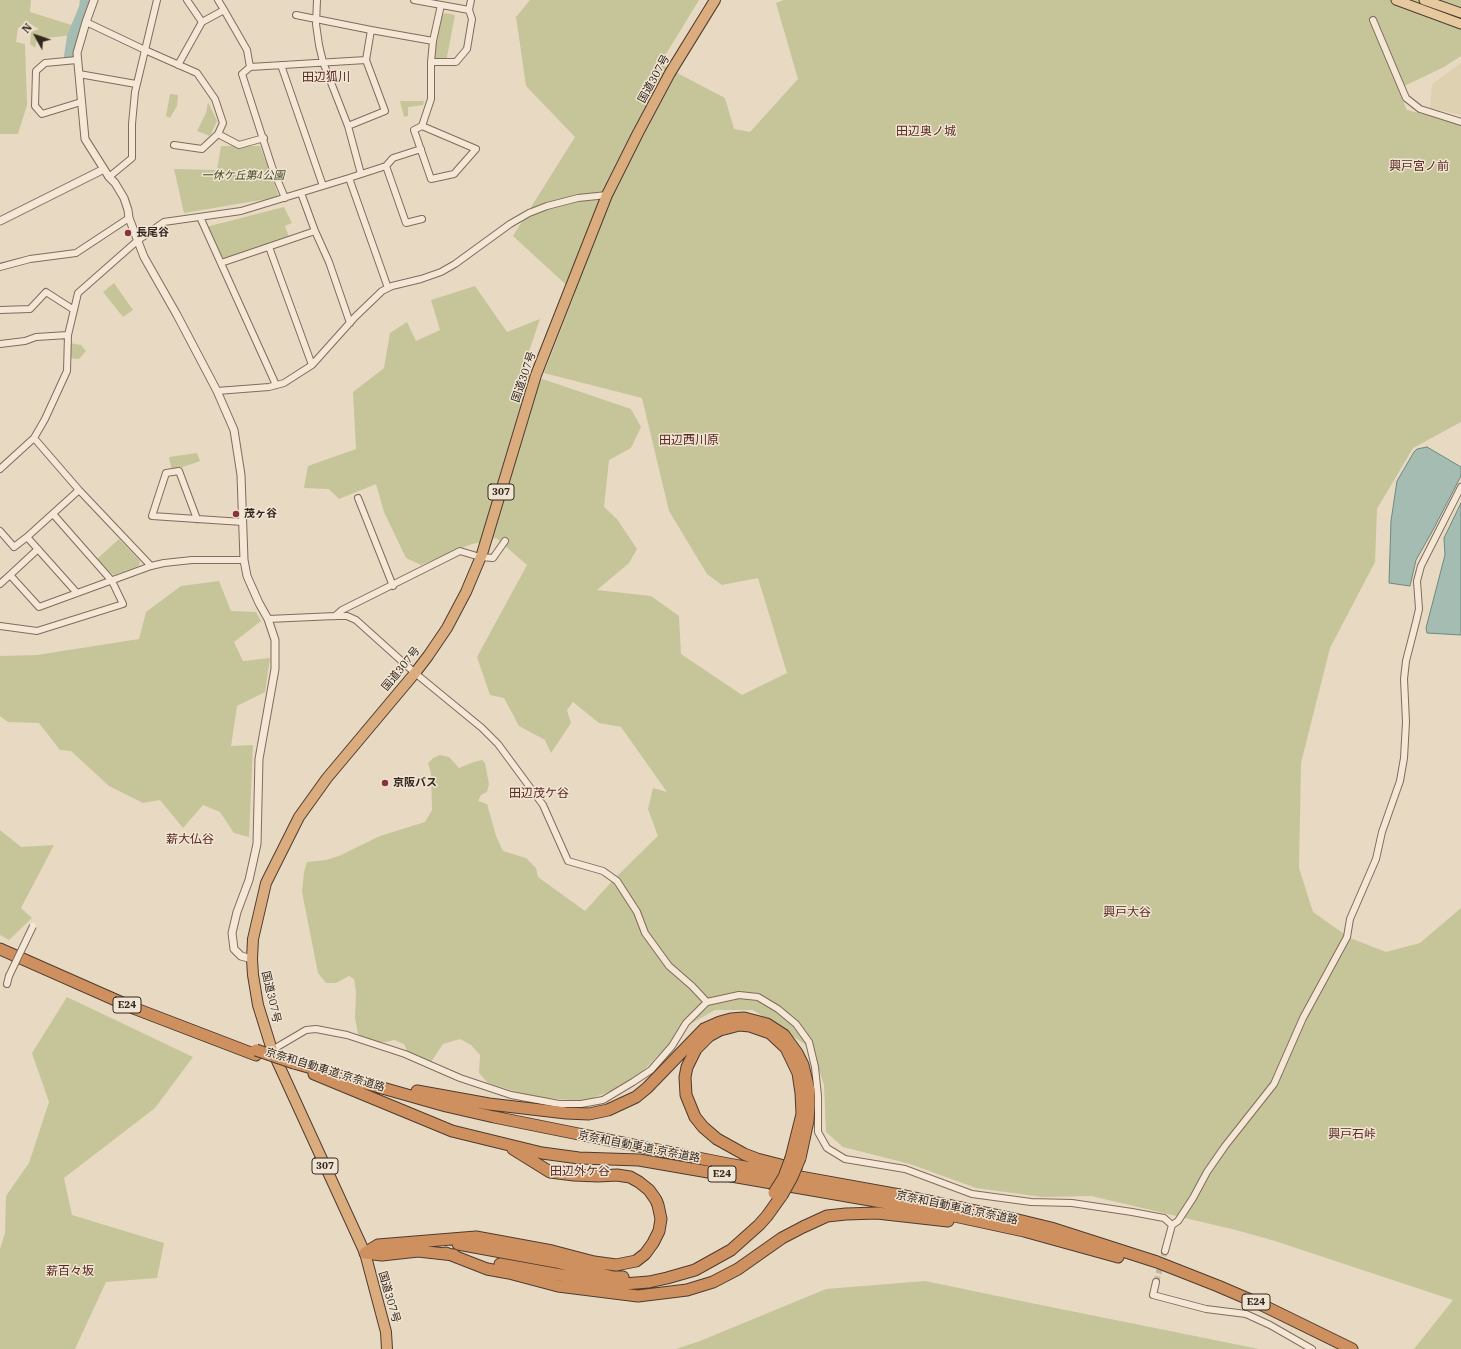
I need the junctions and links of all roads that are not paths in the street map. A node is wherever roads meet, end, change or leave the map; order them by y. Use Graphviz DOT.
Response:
graph roads {
  1 [pos="94,0"];
  2 [pos="156,0"];
  3 [pos="186,0"];
  4 [pos="218,0"];
  5 [pos="317,0"];
  6 [pos="414,0"];
  7 [pos="471,0"];
  8 [pos="715,0"];
  9 [pos="1396,0"];
  10 [pos="1424,0"];
  11 [pos="441,5"];
  12 [pos="224,10"];
  13 [pos="469,10"];
  14 [pos="1461,13"];
  15 [pos="296,15"];
  16 [pos="316,19"];
  17 [pos="1373,20"];
  18 [pos="86,22"];
  19 [pos="202,22"];
  20 [pos="1461,24"];
  21 [pos="371,30"];
  22 [pos="433,41"];
  23 [pos="145,50"];
  24 [pos="77,60"];
  25 [pos="366,60"];
  26 [pos="323,62"];
  27 [pos="431,62"];
  28 [pos="178,65"];
  29 [pos="281,65"];
  30 [pos="250,67"];
  31 [pos="79,74"];
  32 [pos="136,84"];
  33 [pos="81,102"];
  34 [pos="1461,122"];
  35 [pos="348,126"];
  36 [pos="422,126"];
  37 [pos="218,134"];
  38 [pos="264,138"];
  39 [pos="174,145"];
  40 [pos="421,149"];
  41 [pos="386,166"];
  42 [pos="104,169"];
  43 [pos="361,174"];
  44 [pos="109,177"];
  45 [pos="349,178"];
  46 [pos="323,186"];
  47 [pos="301,193"];
  48 [pos="607,195"];
  49 [pos="285,198"];
  50 [pos="200,217"];
  51 [pos="129,218"];
  52 [pos="422,219"];
  53 [pos="0,221"];
  54 [pos="315,231"];
  55 [pos="137,241"];
  56 [pos="268,247"];
  57 [pos="221,263"];
  58 [pos="0,267"];
  59 [pos="388,288"];
  60 [pos="0,310"];
  61 [pos="74,310"];
  62 [pos="350,322"];
  63 [pos="68,335"];
  64 [pos="0,344"];
  65 [pos="312,365"];
  66 [pos="276,385"];
  67 [pos="217,391"];
  68 [pos="34,438"];
  69 [pos="0,469"];
  70 [pos="1461,487"];
  71 [pos="79,490"];
  72 [pos="358,498"];
  73 [pos="53,514"];
  74 [pos="197,519"];
  75 [pos="243,522"];
  76 [pos="0,531"];
  77 [pos="27,537"];
  78 [pos="505,541"];
  79 [pos="38,549"];
  80 [pos="480,557"];
  81 [pos="244,560"];
  82 [pos="151,566"];
  83 [pos="10,575"];
  84 [pos="112,581"];
  85 [pos="0,584"];
  86 [pos="393,586"];
  87 [pos="77,593"];
  88 [pos="335,616"];
  89 [pos="268,620"];
  90 [pos="0,626"];
  91 [pos="416,673"];
  92 [pos="33,926"];
  93 [pos="0,944"];
  94 [pos="0,948"];
  95 [pos="252,959"];
  96 [pos="7,984"];
  97 [pos="707,1002"];
  98 [pos="272,1050"];
  99 [pos="256,1052"];
  100 [pos="294,1065"];
  101 [pos="318,1069"];
  102 [pos="502,1143"];
  103 [pos="796,1158"];
  104 [pos="778,1194"];
  105 [pos="1014,1219"];
  106 [pos="1172,1225"];
  107 [pos="1024,1231"];
  108 [pos="440,1241"];
  109 [pos="1165,1251"];
  110 [pos="365,1253"];
  111 [pos="446,1253"];
  112 [pos="1156,1282"];
  113 [pos="388,1349"];
  114 [pos="1312,1349"];
  115 [pos="1342,1349"];
  116 [pos="1352,1349"];
  1 -- 18 [label="street"];
  2 -- 23 [label="street"];
  3 -- 19 [label="street"];
  4 -- 12 [label="street"];
  5 -- 16 [label="street"];
  6 -- 11 [label="street"];
  7 -- 13 [label="street"];
  8 -- 48 [label="highway, 国道307号 / 307"];
  9 -- 20 [label="main road"];
  10 -- 14 [label="main road"];
  11 -- 13 [label="street"];
  11 -- 22 [label="street"];
  12 -- 19 [label="street"];
  12 -- 30 [label="street"];
  13 -- 27 [label="street"];
  15 -- 16 [label="street"];
  16 -- 21 [label="street"];
  16 -- 26 [label="street"];
  17 -- 34 [label="street"];
  18 -- 23 [label="street"];
  18 -- 24 [label="street"];
  19 -- 28 [label="street"];
  21 -- 22 [label="street"];
  21 -- 25 [label="street"];
  22 -- 27 [label="street"];
  23 -- 28 [label="street"];
  23 -- 32 [label="street"];
  24 -- 31 [label="street"];
  24 -- 33 [label="street"];
  25 -- 26 [label="street"];
  25 -- 35 [label="street"];
  26 -- 29 [label="street"];
  26 -- 35 [label="street"];
  27 -- 36 [label="street"];
  28 -- 37 [label="street"];
  29 -- 30 [label="street"];
  29 -- 46 [label="street"];
  30 -- 38 [label="street"];
  31 -- 32 [label="street"];
  31 -- 33 [label="street"];
  32 -- 44 [label="street"];
  33 -- 42 [label="street"];
  35 -- 43 [label="street"];
  36 -- 40 [label="street"];
  36 -- 40 [label="street"];
  37 -- 38 [label="street"];
  37 -- 39 [label="street"];
  38 -- 49 [label="street"];
  40 -- 41 [label="street"];
  41 -- 43 [label="street"];
  41 -- 52 [label="street"];
  42 -- 44 [label="street"];
  42 -- 53 [label="street"];
  43 -- 45 [label="street"];
  44 -- 51 [label="street"];
  45 -- 46 [label="street"];
  45 -- 59 [label="street"];
  46 -- 47 [label="street"];
  47 -- 49 [label="street"];
  47 -- 54 [label="street"];
  48 -- 59 [label="street"];
  48 -- 80 [label="highway, 国道307号 / 307"];
  49 -- 50 [label="street"];
  50 -- 55 [label="street"];
  50 -- 57 [label="street"];
  51 -- 55 [label="street"];
  51 -- 58 [label="street"];
  54 -- 56 [label="street"];
  54 -- 62 [label="street"];
  55 -- 61 [label="street"];
  55 -- 67 [label="street"];
  56 -- 57 [label="street"];
  56 -- 65 [label="street"];
  57 -- 66 [label="street"];
  59 -- 62 [label="street"];
  60 -- 61 [label="street"];
  61 -- 63 [label="street"];
  62 -- 65 [label="street"];
  63 -- 64 [label="street"];
  63 -- 68 [label="street"];
  65 -- 66 [label="street"];
  66 -- 67 [label="street"];
  67 -- 75 [label="street"];
  68 -- 69 [label="street"];
  68 -- 71 [label="street"];
  70 -- 106 [label="street"];
  71 -- 73 [label="street"];
  71 -- 82 [label="street"];
  72 -- 86 [label="street"];
  73 -- 77 [label="street"];
  73 -- 84 [label="street"];
  74 -- 74 [label="street"];
  74 -- 75 [label="street"];
  75 -- 81 [label="street"];
  76 -- 77 [label="street"];
  77 -- 79 [label="street"];
  78 -- 80 [label="street"];
  79 -- 83 [label="street"];
  79 -- 87 [label="street"];
  80 -- 86 [label="street"];
  80 -- 91 [label="highway, 国道307号 / 307"];
  81 -- 82 [label="street"];
  81 -- 89 [label="street"];
  82 -- 84 [label="street"];
  83 -- 85 [label="street"];
  83 -- 87 [label="street"];
  84 -- 87 [label="street"];
  84 -- 90 [label="street"];
  86 -- 88 [label="street"];
  88 -- 89 [label="street"];
  88 -- 91 [label="street"];
  89 -- 95 [label="street"];
  91 -- 95 [label="highway, 国道307号 / 307"];
  91 -- 97 [label="street"];
  92 -- 96 [label="street, bridge"];
  93 -- 99 [label="highway, 京奈和自動車道;京奈道路 / E24"];
  94 -- 99 [label="highway, 京奈和自動車道;京奈道路 / E24"];
  95 -- 98 [label="highway, 国道307号 / 307"];
  97 -- 98 [label="street"];
  97 -- 106 [label="street"];
  98 -- 110 [label="highway, 国道307号 / 307"];
  99 -- 100 [label="highway, 京奈和自動車道;京奈道路 / E24"];
  100 -- 101 [label="highway, 京奈和自動車道;京奈道路 / E24"];
  100 -- 102 [label="highway, 京奈和自動車道;京奈道路 / E24"];
  101 -- 103 [label="highway"];
  101 -- 105 [label="highway, 京奈和自動車道;京奈道路 / E24"];
  102 -- 107 [label="highway, 京奈和自動車道;京奈道路 / E24"];
  102 -- 108 [label="highway"];
  103 -- 104 [label="highway, bridge"];
  103 -- 105 [label="highway"];
  104 -- 108 [label="highway"];
  104 -- 111 [label="highway"];
  105 -- 116 [label="highway, 京奈和自動車道;京奈道路 / E24"];
  106 -- 109 [label="street"];
  107 -- 111 [label="highway"];
  107 -- 115 [label="highway, 京奈和自動車道;京奈道路 / E24"];
  108 -- 110 [label="highway"];
  110 -- 111 [label="highway"];
  110 -- 113 [label="highway, 国道307号 / 307"];
  112 -- 114 [label="street"];
}
